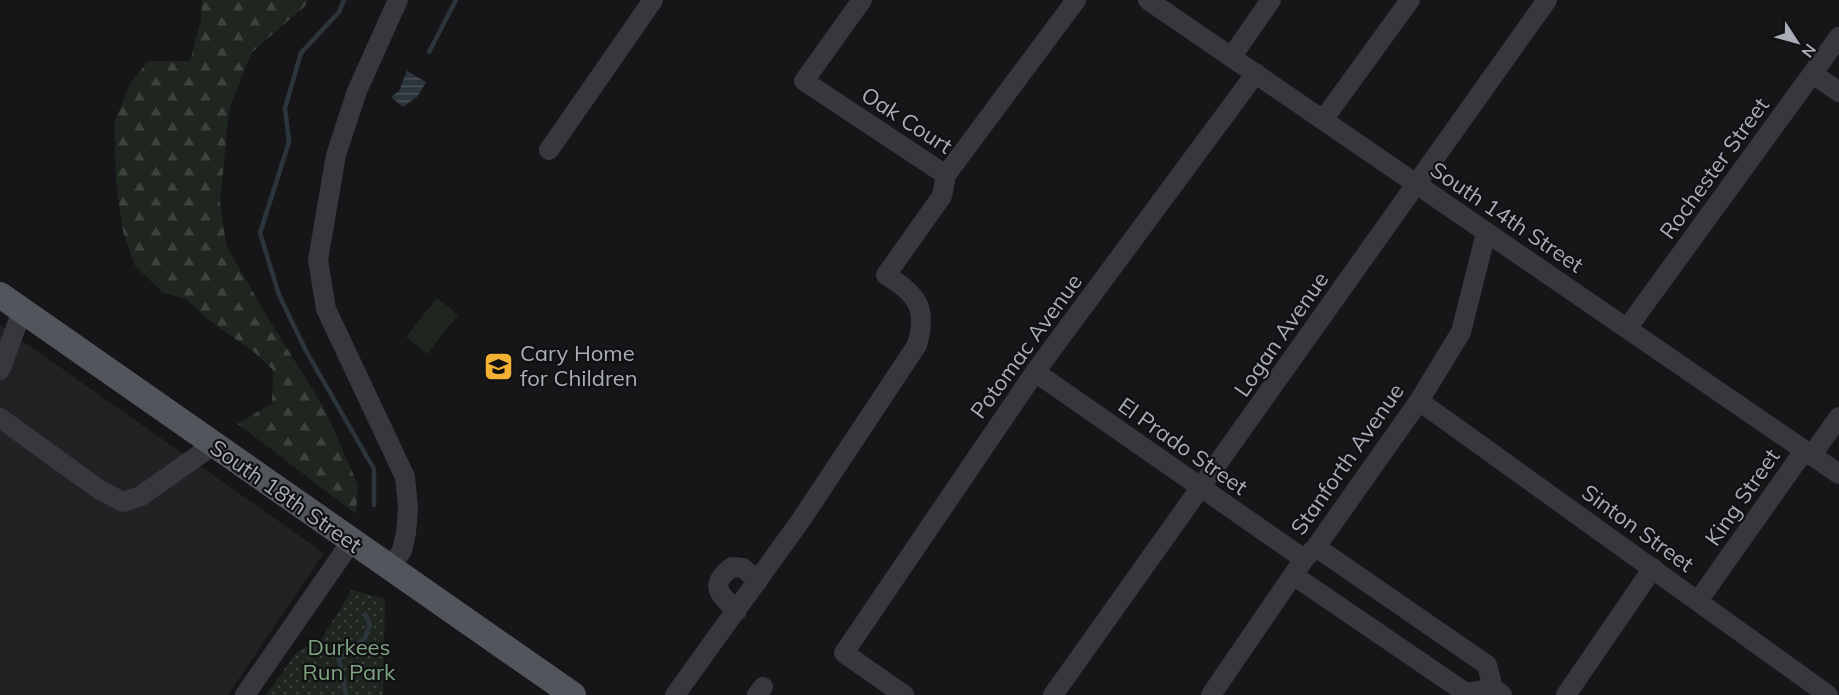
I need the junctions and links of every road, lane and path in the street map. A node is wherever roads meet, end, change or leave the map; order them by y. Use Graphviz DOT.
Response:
graph roads {
  1 [pos="398,0"];
  2 [pos="653,0"];
  3 [pos="862,0"];
  4 [pos="1076,0"];
  5 [pos="1148,0"];
  6 [pos="1271,0"];
  7 [pos="1410,0"];
  8 [pos="1547,0"];
  9 [pos="1839,37"];
  10 [pos="1232,56"];
  11 [pos="1256,73"];
  12 [pos="1813,74"];
  13 [pos="1839,92"];
  14 [pos="1323,120"];
  15 [pos="549,150"];
  16 [pos="946,175"];
  17 [pos="1417,185"];
  18 [pos="1486,233"];
  19 [pos="0,295"];
  20 [pos="22,311"];
  21 [pos="1628,327"];
  22 [pos="0,370"];
  23 [pos="1035,372"];
  24 [pos="1419,401"];
  25 [pos="1839,417"];
  26 [pos="0,418"];
  27 [pos="213,445"];
  28 [pos="1807,453"];
  29 [pos="1839,474"];
  30 [pos="1201,489"];
  31 [pos="351,542"];
  32 [pos="1305,561"];
  33 [pos="389,568"];
  34 [pos="1653,568"];
  35 [pos="758,581"];
  36 [pos="1698,601"];
  37 [pos="736,611"];
  38 [pos="1495,693"];
  39 [pos="571,694"];
  40 [pos="245,695"];
  41 [pos="675,695"];
  42 [pos="904,695"];
  43 [pos="1053,695"];
  44 [pos="1211,695"];
  45 [pos="1566,695"];
  46 [pos="1828,695"];
  1 -- 33 [label="street"];
  2 -- 15 [label="street"];
  3 -- 16 [label="street, Oak Court"];
  4 -- 16 [label="street, Oak Court"];
  5 -- 10 [label="street, South 14th Street"];
  6 -- 10 [label="street"];
  7 -- 14 [label="street"];
  8 -- 17 [label="street, Logan Avenue"];
  9 -- 12 [label="street, Rochester Street"];
  10 -- 11 [label="street, South 14th Street"];
  11 -- 14 [label="street, South 14th Street"];
  11 -- 23 [label="street, Potomac Avenue"];
  12 -- 13 [label="street"];
  12 -- 21 [label="street, Rochester Street"];
  14 -- 17 [label="street, South 14th Street"];
  16 -- 35 [label="street"];
  17 -- 18 [label="street, South 14th Street"];
  17 -- 30 [label="street, Logan Avenue"];
  18 -- 21 [label="street, South 14th Street"];
  18 -- 24 [label="street, Stanforth Avenue"];
  19 -- 20 [label="main road, South 18th Street"];
  20 -- 22 [label="street"];
  20 -- 27 [label="main road, South 18th Street"];
  21 -- 28 [label="street, South 14th Street"];
  23 -- 30 [label="street, El Prado Street"];
  23 -- 42 [label="street, Potomac Avenue"];
  24 -- 32 [label="street, Stanforth Avenue"];
  24 -- 34 [label="street, Sinton Street"];
  25 -- 28 [label="street, King Street"];
  26 -- 27 [label="street"];
  27 -- 31 [label="main road, South 18th Street"];
  28 -- 29 [label="street, South 14th Street"];
  28 -- 36 [label="street, King Street"];
  30 -- 32 [label="street, El Prado Street"];
  30 -- 43 [label="street, Logan Avenue"];
  31 -- 33 [label="main road, South 18th Street"];
  31 -- 40 [label="street"];
  32 -- 38 [label="street, El Prado Street"];
  32 -- 38 [label="street, El Prado Street"];
  32 -- 44 [label="street, Stanforth Avenue"];
  33 -- 39 [label="main road, South 18th Street"];
  34 -- 36 [label="street, Sinton Street"];
  34 -- 45 [label="street"];
  35 -- 37 [label="street"];
  35 -- 37 [label="street"];
  36 -- 46 [label="street, Sinton Street"];
  37 -- 41 [label="street"];
}
